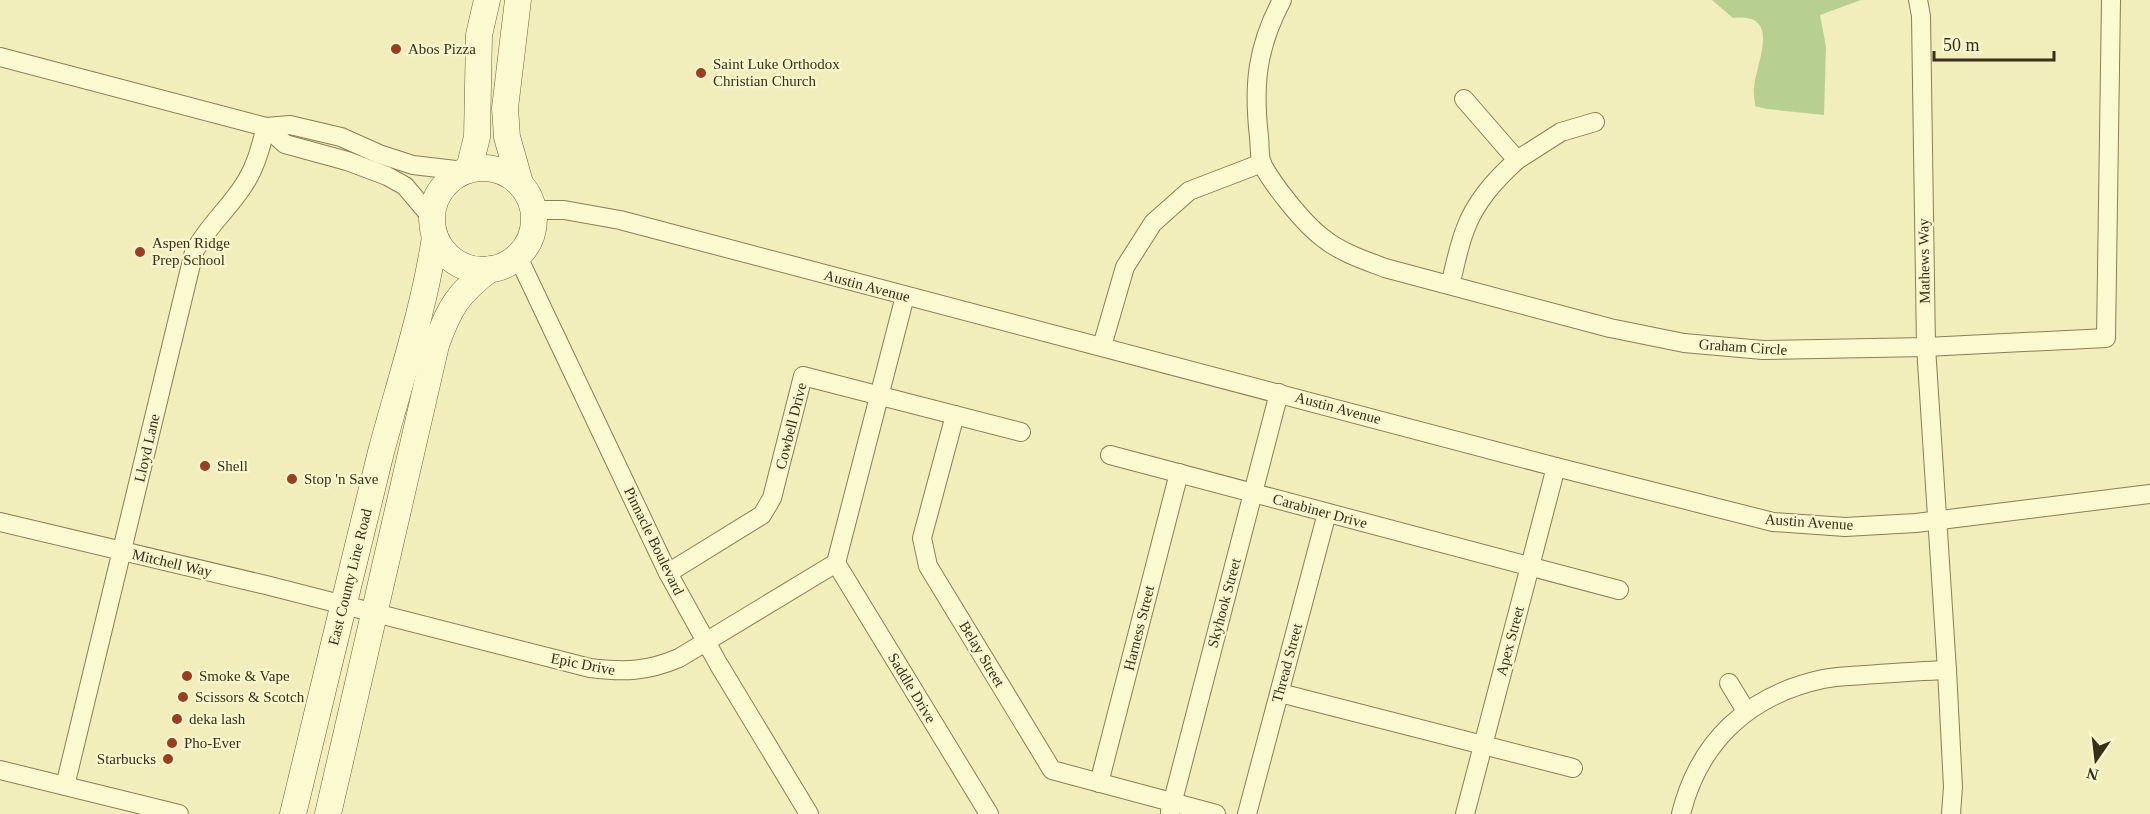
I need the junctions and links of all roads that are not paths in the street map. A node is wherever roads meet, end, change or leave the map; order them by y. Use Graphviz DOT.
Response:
graph roads {
  1 [pos="488,0"];
  2 [pos="518,0"];
  3 [pos="1282,0"];
  4 [pos="1918,0"];
  5 [pos="2111,0"];
  6 [pos="0,57"];
  7 [pos="1464,99"];
  8 [pos="1595,122"];
  9 [pos="266,127"];
  10 [pos="1517,160"];
  11 [pos="1262,163"];
  12 [pos="466,170"];
  13 [pos="520,183"];
  14 [pos="534,210"];
  15 [pos="433,227"];
  16 [pos="518,257"];
  17 [pos="490,269"];
  18 [pos="1450,285"];
  19 [pos="905,296"];
  20 [pos="1102,346"];
  21 [pos="1926,347"];
  22 [pos="1279,393"];
  23 [pos="880,396"];
  24 [pos="954,415"];
  25 [pos="1021,432"];
  26 [pos="1110,455"];
  27 [pos="1556,467"];
  28 [pos="1179,473"];
  29 [pos="1253,493"];
  30 [pos="2150,494"];
  31 [pos="1327,513"];
  32 [pos="1936,521"];
  33 [pos="0,522"];
  34 [pos="123,551"];
  35 [pos="836,563"];
  36 [pos="1530,566"];
  37 [pos="668,573"];
  38 [pos="1619,590"];
  39 [pos="343,605"];
  40 [pos="375,613"];
  41 [pos="706,642"];
  42 [pos="1947,670"];
  43 [pos="1730,683"];
  44 [pos="1280,693"];
  45 [pos="1746,711"];
  46 [pos="1483,745"];
  47 [pos="1573,768"];
  48 [pos="0,770"];
  49 [pos="1099,783"];
  50 [pos="65,786"];
  51 [pos="1171,808"];
  52 [pos="179,814"];
  53 [pos="293,814"];
  54 [pos="328,814"];
  55 [pos="809,814"];
  56 [pos="989,814"];
  57 [pos="1216,814"];
  58 [pos="1247,814"];
  59 [pos="1465,814"];
  60 [pos="1681,814"];
  61 [pos="1951,814"];
  1 -- 12 [label="main road"];
  2 -- 13 [label="main road"];
  3 -- 11 [label="street, Graham Circle"];
  4 -- 21 [label="street, Mathews Way"];
  5 -- 21 [label="street, Graham Circle"];
  6 -- 9 [label="street"];
  7 -- 10 [label="street"];
  8 -- 10 [label="street"];
  9 -- 12 [label="street"];
  9 -- 15 [label="street"];
  9 -- 34 [label="street, Lloyd Lane"];
  10 -- 18 [label="street"];
  11 -- 18 [label="street, Graham Circle"];
  11 -- 20 [label="street"];
  12 -- 13 [label="main road"];
  12 -- 15 [label="main road"];
  13 -- 14 [label="main road"];
  14 -- 16 [label="main road"];
  14 -- 19 [label="street, Austin Avenue"];
  15 -- 17 [label="main road"];
  15 -- 39 [label="main road, East County Line Road"];
  16 -- 17 [label="main road"];
  16 -- 37 [label="street, Pinnacle Boulevard"];
  17 -- 40 [label="main road, East County Line Road"];
  18 -- 21 [label="street, Graham Circle"];
  19 -- 20 [label="street, Austin Avenue"];
  19 -- 23 [label="street"];
  20 -- 22 [label="street, Austin Avenue"];
  21 -- 32 [label="street, Mathews Way"];
  22 -- 27 [label="street, Austin Avenue"];
  22 -- 29 [label="street, Skyhook Street"];
  23 -- 24 [label="street, Cowbell Drive"];
  23 -- 35 [label="street"];
  23 -- 37 [label="street, Cowbell Drive"];
  24 -- 25 [label="street, Cowbell Drive"];
  24 -- 49 [label="street, Belay Street"];
  26 -- 28 [label="street, Carabiner Drive"];
  27 -- 32 [label="street, Austin Avenue"];
  27 -- 36 [label="street, Apex Street"];
  28 -- 29 [label="street, Carabiner Drive"];
  28 -- 49 [label="street, Harness Street"];
  29 -- 31 [label="street, Carabiner Drive"];
  29 -- 51 [label="street, Skyhook Street"];
  30 -- 32 [label="street, Austin Avenue"];
  31 -- 36 [label="street, Carabiner Drive"];
  31 -- 44 [label="street, Thread Street"];
  32 -- 42 [label="street, Mathews Way"];
  33 -- 34 [label="street, Mitchell Way"];
  34 -- 39 [label="street, Mitchell Way"];
  34 -- 50 [label="street, Lloyd Lane"];
  35 -- 41 [label="street, Epic Drive"];
  35 -- 56 [label="street, Saddle Drive"];
  36 -- 38 [label="street, Carabiner Drive"];
  36 -- 46 [label="street, Apex Street"];
  37 -- 41 [label="street, Pinnacle Boulevard"];
  39 -- 40 [label="street, Epic Drive"];
  39 -- 53 [label="main road, East County Line Road"];
  40 -- 41 [label="street, Epic Drive"];
  40 -- 54 [label="main road, East County Line Road"];
  41 -- 55 [label="street, Pinnacle Boulevard"];
  42 -- 45 [label="street"];
  42 -- 61 [label="street, Mathews Way"];
  43 -- 45 [label="street"];
  44 -- 46 [label="street"];
  44 -- 58 [label="street, Thread Street"];
  45 -- 60 [label="street"];
  46 -- 47 [label="street"];
  46 -- 59 [label="street, Apex Street"];
  48 -- 50 [label="street"];
  49 -- 51 [label="street, Belay Street"];
  50 -- 52 [label="street"];
  51 -- 57 [label="street, Belay Street"];
}
